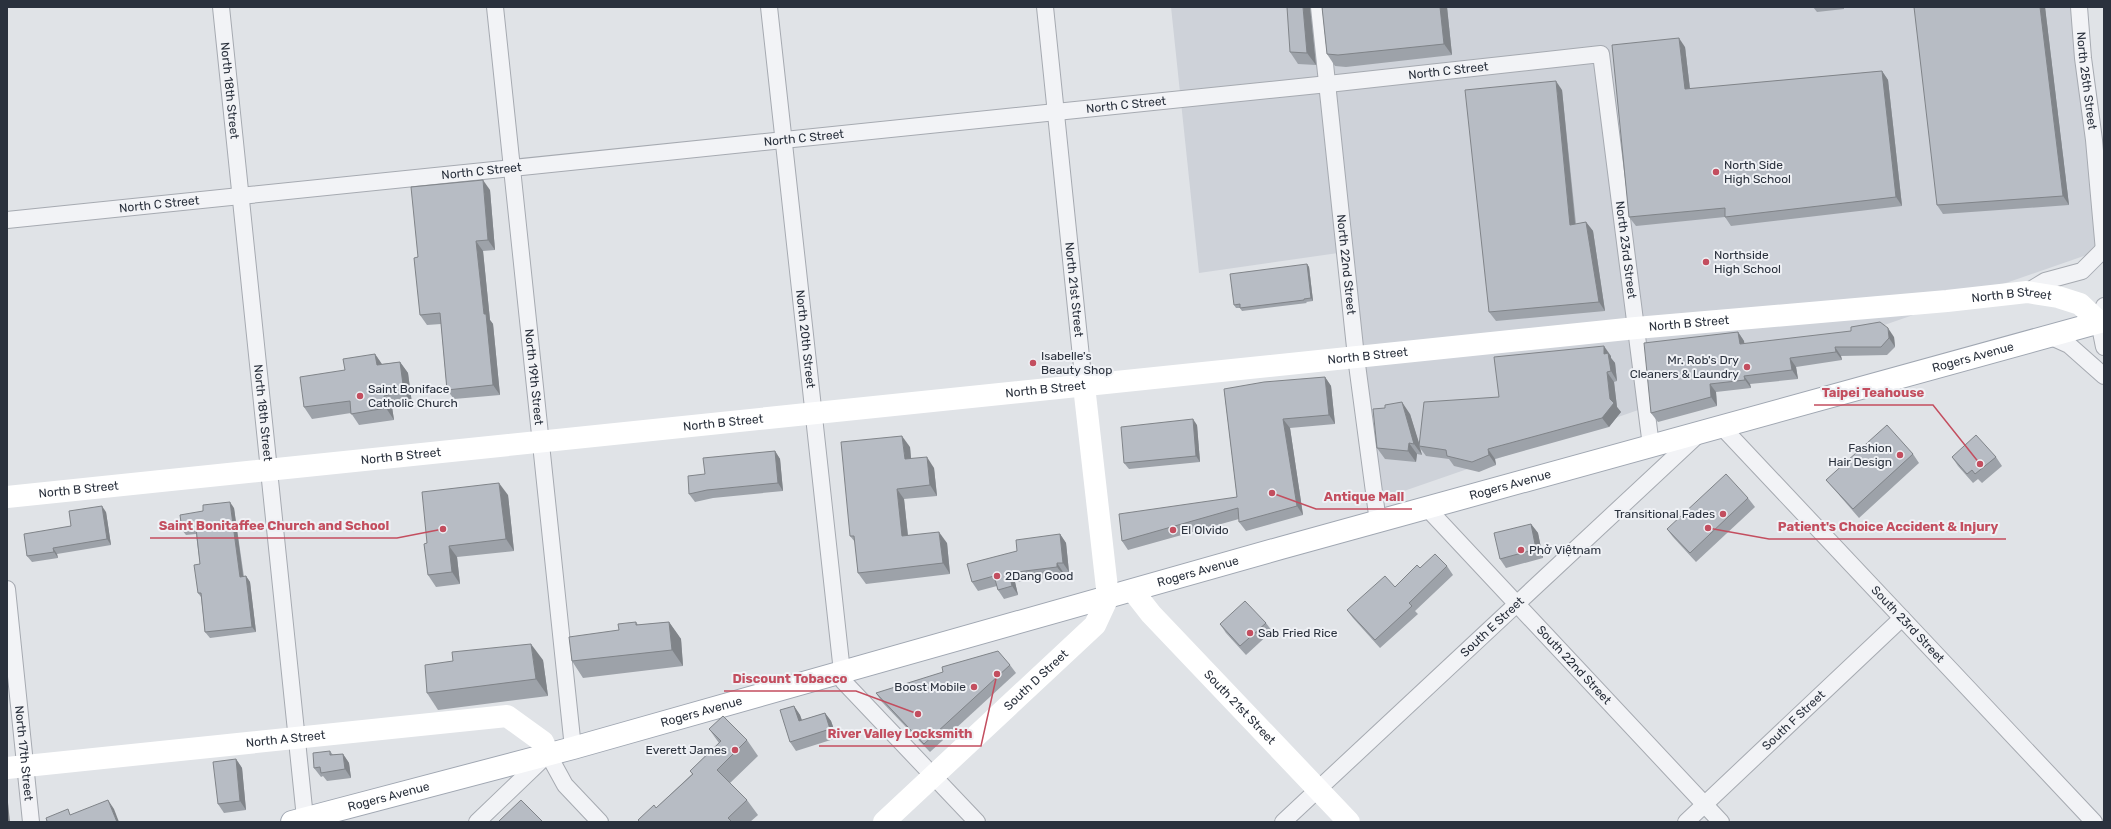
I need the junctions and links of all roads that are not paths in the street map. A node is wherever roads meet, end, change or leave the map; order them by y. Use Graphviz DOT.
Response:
graph roads {
  1 [pos="221,7"];
  2 [pos="495,7"];
  3 [pos="769,7"];
  4 [pos="1045,7"];
  5 [pos="1319,7"];
  6 [pos="2079,7"];
  7 [pos="1601,54"];
  8 [pos="1328,84"];
  9 [pos="1055,112"];
  10 [pos="783,140"];
  11 [pos="512,168"];
  12 [pos="241,196"];
  13 [pos="7,220"];
  14 [pos="2104,250"];
  15 [pos="2027,292"];
  16 [pos="2102,317"];
  17 [pos="1636,328"];
  18 [pos="2048,336"];
  19 [pos="2104,347"];
  20 [pos="1356,357"];
  21 [pos="2104,376"];
  22 [pos="1084,386"];
  23 [pos="813,414"];
  24 [pos="1712,429"];
  25 [pos="541,442"];
  26 [pos="1651,446"];
  27 [pos="269,470"];
  28 [pos="7,497"];
  29 [pos="1427,508"];
  30 [pos="1378,522"];
  31 [pos="7,590"];
  32 [pos="1132,591"];
  33 [pos="1108,597"];
  34 [pos="1518,604"];
  35 [pos="1902,618"];
  36 [pos="842,671"];
  37 [pos="296,738"];
  38 [pos="573,748"];
  39 [pos="548,754"];
  40 [pos="16,767"];
  41 [pos="932,777"];
  42 [pos="1318,789"];
  43 [pos="1704,804"];
  44 [pos="298,820"];
  45 [pos="2090,821"];
  46 [pos="31,822"];
  47 [pos="477,822"];
  48 [pos="600,822"];
  49 [pos="884,822"];
  50 [pos="977,822"];
  51 [pos="1283,822"];
  52 [pos="1349,822"];
  53 [pos="1686,822"];
  54 [pos="1721,822"];
  1 -- 12 [label="street, North 18th Street"];
  2 -- 11 [label="street, North 19th Street"];
  3 -- 10 [label="street, North 20th Street"];
  4 -- 9 [label="street, North 21st Street"];
  5 -- 8 [label="street, North 22nd Street"];
  6 -- 14 [label="street, North 25th Street"];
  7 -- 8 [label="street, North C Street"];
  7 -- 17 [label="street, North 23rd Street"];
  8 -- 9 [label="street, North C Street"];
  8 -- 20 [label="street, North 22nd Street"];
  9 -- 10 [label="street, North C Street"];
  9 -- 22 [label="street, North 21st Street"];
  10 -- 11 [label="street, North C Street"];
  10 -- 23 [label="street, North 20th Street"];
  11 -- 12 [label="street, North C Street"];
  11 -- 25 [label="street, North 19th Street"];
  12 -- 13 [label="street, North C Street"];
  12 -- 27 [label="street, North 18th Street"];
  14 -- 15 [label="street"];
  15 -- 16 [label="street, North B Street"];
  15 -- 17 [label="street, North B Street"];
  16 -- 18 [label="street, Rogers Avenue"];
  16 -- 19 [label="street"];
  17 -- 20 [label="street, North B Street"];
  17 -- 26 [label="street, North 23rd Street"];
  18 -- 21 [label="street"];
  18 -- 24 [label="street, Rogers Avenue"];
  20 -- 22 [label="street, North B Street"];
  20 -- 30 [label="street, North 22nd Street"];
  22 -- 23 [label="street, North B Street"];
  22 -- 33 [label="street, North 21st Street"];
  23 -- 25 [label="street, North B Street"];
  23 -- 36 [label="street, North 20th Street"];
  24 -- 26 [label="street, Rogers Avenue"];
  24 -- 34 [label="street, South E Street"];
  24 -- 35 [label="street, South 23rd Street"];
  25 -- 27 [label="street, North B Street"];
  25 -- 38 [label="street, North 19th Street"];
  26 -- 29 [label="street, Rogers Avenue"];
  27 -- 28 [label="street, North B Street"];
  27 -- 37 [label="street, North 18th Street"];
  29 -- 30 [label="street, Rogers Avenue"];
  29 -- 34 [label="street, South 22nd Street"];
  30 -- 32 [label="street, Rogers Avenue"];
  31 -- 40 [label="street, North 17th Street"];
  32 -- 33 [label="street, Rogers Avenue"];
  32 -- 42 [label="street, South 21st Street"];
  33 -- 36 [label="street, Rogers Avenue"];
  33 -- 41 [label="street, South D Street"];
  34 -- 42 [label="street, South E Street"];
  34 -- 43 [label="street, South 22nd Street"];
  35 -- 43 [label="street, South F Street"];
  35 -- 45 [label="street, South 23rd Street"];
  36 -- 38 [label="street, Rogers Avenue"];
  36 -- 41 [label="street, North 20th Street"];
  37 -- 39 [label="street, North A Street"];
  37 -- 40 [label="street, North A Street"];
  37 -- 44 [label="street, North 18th Street"];
  38 -- 39 [label="street, Rogers Avenue"];
  39 -- 44 [label="street, Rogers Avenue"];
  39 -- 47 [label="street"];
  39 -- 48 [label="street"];
  40 -- 46 [label="street, North 17th Street"];
  41 -- 49 [label="street, South D Street"];
  41 -- 50 [label="street, North 20th Street"];
  42 -- 51 [label="street, South E Street"];
  42 -- 52 [label="street, South 21st Street"];
  43 -- 53 [label="street, South F Street"];
  43 -- 54 [label="street, South 22nd Street"];
}
